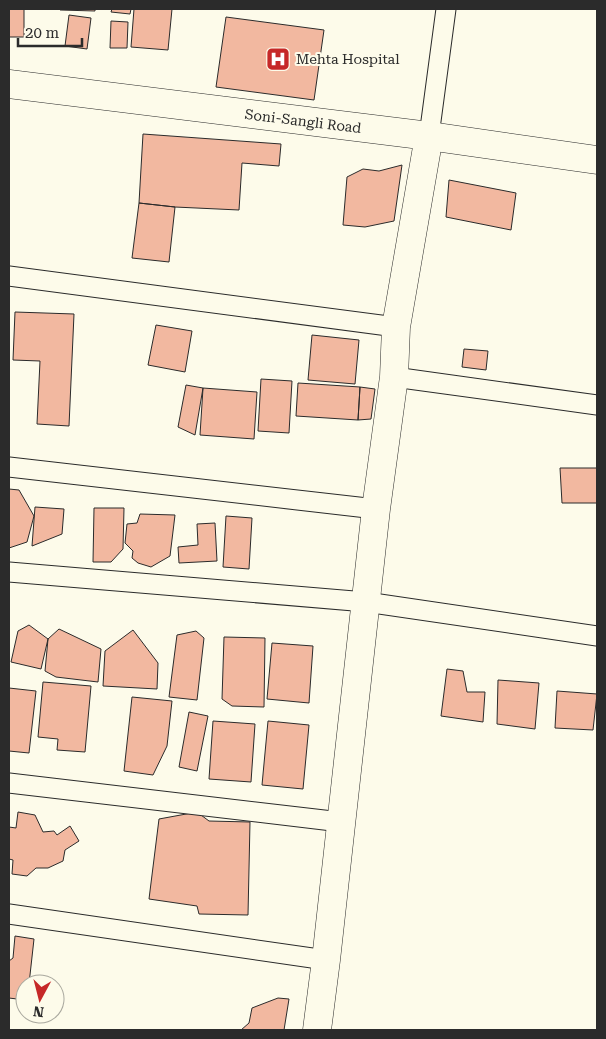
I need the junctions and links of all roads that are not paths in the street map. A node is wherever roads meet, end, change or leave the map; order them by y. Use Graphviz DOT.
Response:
graph roads {
  1 [pos="446,9"];
  2 [pos="9,84"];
  3 [pos="429,136"];
  4 [pos="597,160"];
  5 [pos="9,276"];
  6 [pos="396,327"];
  7 [pos="394,378"];
  8 [pos="597,405"];
  9 [pos="9,466"];
  10 [pos="376,508"];
  11 [pos="9,572"];
  12 [pos="366,602"];
  13 [pos="597,636"];
  14 [pos="9,783"];
  15 [pos="341,822"];
  16 [pos="9,914"];
  17 [pos="326,960"];
  18 [pos="317,1030"];
  1 -- 3 [label="street"];
  2 -- 3 [label="street, Soni-Sangli Road"];
  3 -- 4 [label="street, Soni-Sangli Road"];
  3 -- 6 [label="street"];
  5 -- 6 [label="street"];
  6 -- 7 [label="street"];
  7 -- 8 [label="street"];
  7 -- 10 [label="street"];
  9 -- 10 [label="street"];
  10 -- 12 [label="street"];
  11 -- 12 [label="street"];
  12 -- 13 [label="street"];
  12 -- 15 [label="street"];
  14 -- 15 [label="street"];
  15 -- 17 [label="street"];
  16 -- 17 [label="street"];
  17 -- 18 [label="street"];
}
